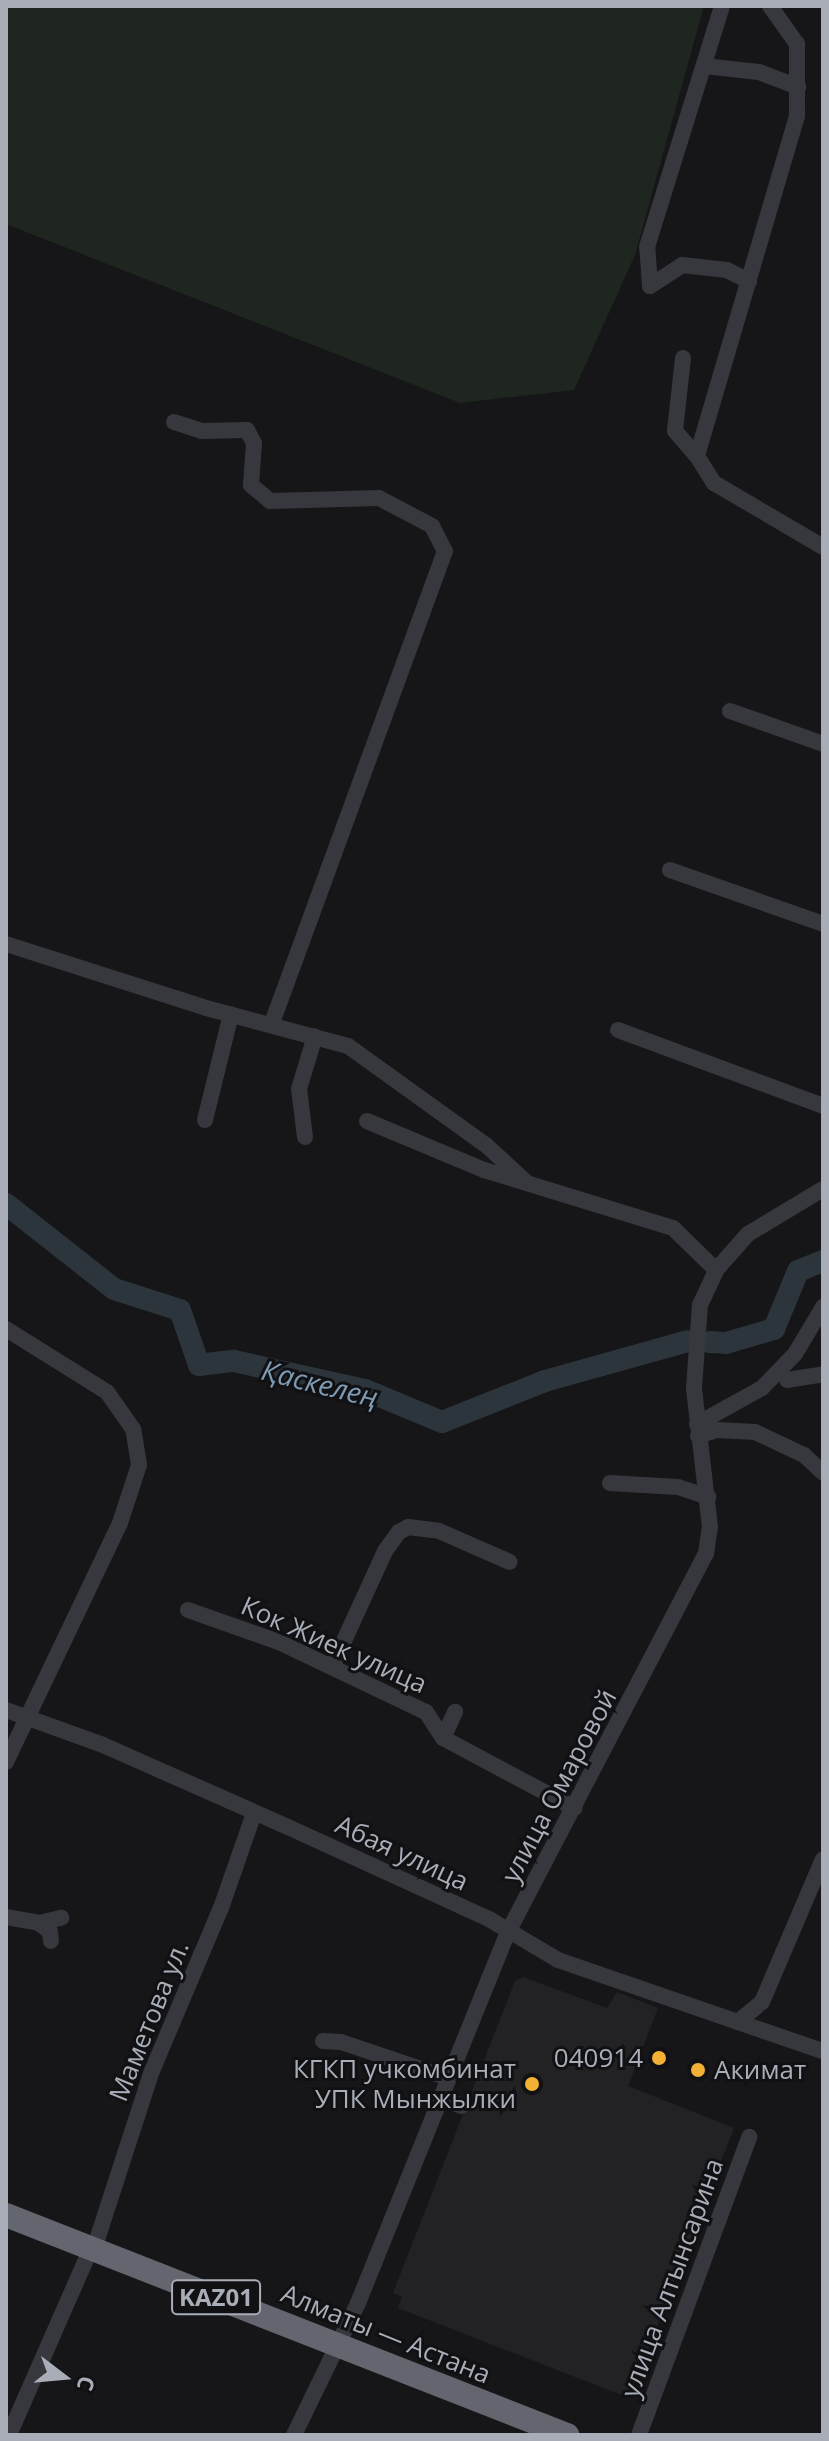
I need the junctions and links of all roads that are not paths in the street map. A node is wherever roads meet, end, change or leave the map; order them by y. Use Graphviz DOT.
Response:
graph roads {
  1 [pos="722,6"];
  2 [pos="770,6"];
  3 [pos="704,66"];
  4 [pos="798,87"];
  5 [pos="749,281"];
  6 [pos="683,358"];
  7 [pos="174,422"];
  8 [pos="697,456"];
  9 [pos="823,547"];
  10 [pos="730,711"];
  11 [pos="823,744"];
  12 [pos="670,870"];
  13 [pos="823,924"];
  14 [pos="6,944"];
  15 [pos="231,1014"];
  16 [pos="272,1023"];
  17 [pos="618,1030"];
  18 [pos="315,1036"];
  19 [pos="822,1103"];
  20 [pos="205,1120"];
  21 [pos="367,1121"];
  22 [pos="305,1137"];
  23 [pos="526,1182"];
  24 [pos="823,1189"];
  25 [pos="716,1270"];
  26 [pos="823,1307"];
  27 [pos="6,1329"];
  28 [pos="790,1359"];
  29 [pos="823,1374"];
  30 [pos="787,1380"];
  31 [pos="698,1430"];
  32 [pos="823,1473"];
  33 [pos="610,1483"];
  34 [pos="708,1497"];
  35 [pos="510,1562"];
  36 [pos="188,1610"];
  37 [pos="332,1667"];
  38 [pos="6,1710"];
  39 [pos="455,1712"];
  40 [pos="26,1716"];
  41 [pos="443,1738"];
  42 [pos="6,1762"];
  43 [pos="574,1808"];
  44 [pos="254,1813"];
  45 [pos="823,1859"];
  46 [pos="6,1917"];
  47 [pos="61,1918"];
  48 [pos="39,1923"];
  49 [pos="508,1932"];
  50 [pos="51,1941"];
  51 [pos="738,2022"];
  52 [pos="323,2041"];
  53 [pos="823,2051"];
  54 [pos="448,2078"];
  55 [pos="440,2098"];
  56 [pos="462,2106"];
  57 [pos="749,2137"];
  58 [pos="6,2215"];
  59 [pos="92,2249"];
  60 [pos="337,2345"];
  61 [pos="9,2435"];
  62 [pos="294,2435"];
  63 [pos="567,2435"];
  64 [pos="639,2435"];
  1 -- 3 [label="street"];
  2 -- 4 [label="street"];
  3 -- 4 [label="street"];
  3 -- 5 [label="street"];
  4 -- 5 [label="street"];
  5 -- 8 [label="street"];
  6 -- 8 [label="street"];
  7 -- 16 [label="street"];
  8 -- 9 [label="street"];
  10 -- 11 [label="street"];
  12 -- 13 [label="street"];
  14 -- 15 [label="street"];
  15 -- 16 [label="street"];
  15 -- 20 [label="street"];
  16 -- 18 [label="street"];
  17 -- 19 [label="street"];
  18 -- 22 [label="street"];
  18 -- 23 [label="street"];
  21 -- 23 [label="street"];
  23 -- 25 [label="street"];
  24 -- 25 [label="street, улица Омаровой"];
  25 -- 31 [label="street, улица Омаровой"];
  26 -- 28 [label="street"];
  27 -- 40 [label="street"];
  28 -- 29 [label="street"];
  28 -- 31 [label="street"];
  29 -- 30 [label="street"];
  31 -- 32 [label="street"];
  31 -- 34 [label="street, улица Омаровой"];
  33 -- 34 [label="street"];
  34 -- 43 [label="street, улица Омаровой"];
  35 -- 37 [label="street"];
  36 -- 37 [label="street, Кок Жиек улица"];
  37 -- 41 [label="street, Кок Жиек улица"];
  38 -- 40 [label="street, Абая улица"];
  39 -- 41 [label="street"];
  40 -- 42 [label="street"];
  40 -- 44 [label="street, Абая улица"];
  41 -- 43 [label="street, Кок Жиек улица"];
  43 -- 49 [label="street, улица Омаровой"];
  44 -- 49 [label="street, Абая улица"];
  44 -- 59 [label="street, Маметова ул."];
  45 -- 51 [label="street"];
  46 -- 48 [label="street"];
  47 -- 48 [label="street"];
  48 -- 50 [label="street"];
  49 -- 51 [label="street, Абая улица"];
  49 -- 54 [label="street, улица Омаровой"];
  51 -- 53 [label="street, Абая улица"];
  52 -- 54 [label="street"];
  54 -- 55 [label="street, улица Омаровой"];
  55 -- 56 [label="street"];
  55 -- 60 [label="street, улица Омаровой"];
  57 -- 64 [label="street, улица Алтынсарина"];
  58 -- 59 [label="highway, Алматы — Астана / KАZ01"];
  59 -- 60 [label="highway, Алматы — Астана / KАZ01"];
  59 -- 61 [label="street, Маметова ул."];
  60 -- 62 [label="street, улица Омаровой"];
  60 -- 63 [label="highway, Алматы — Астана / KАZ01"];
}
